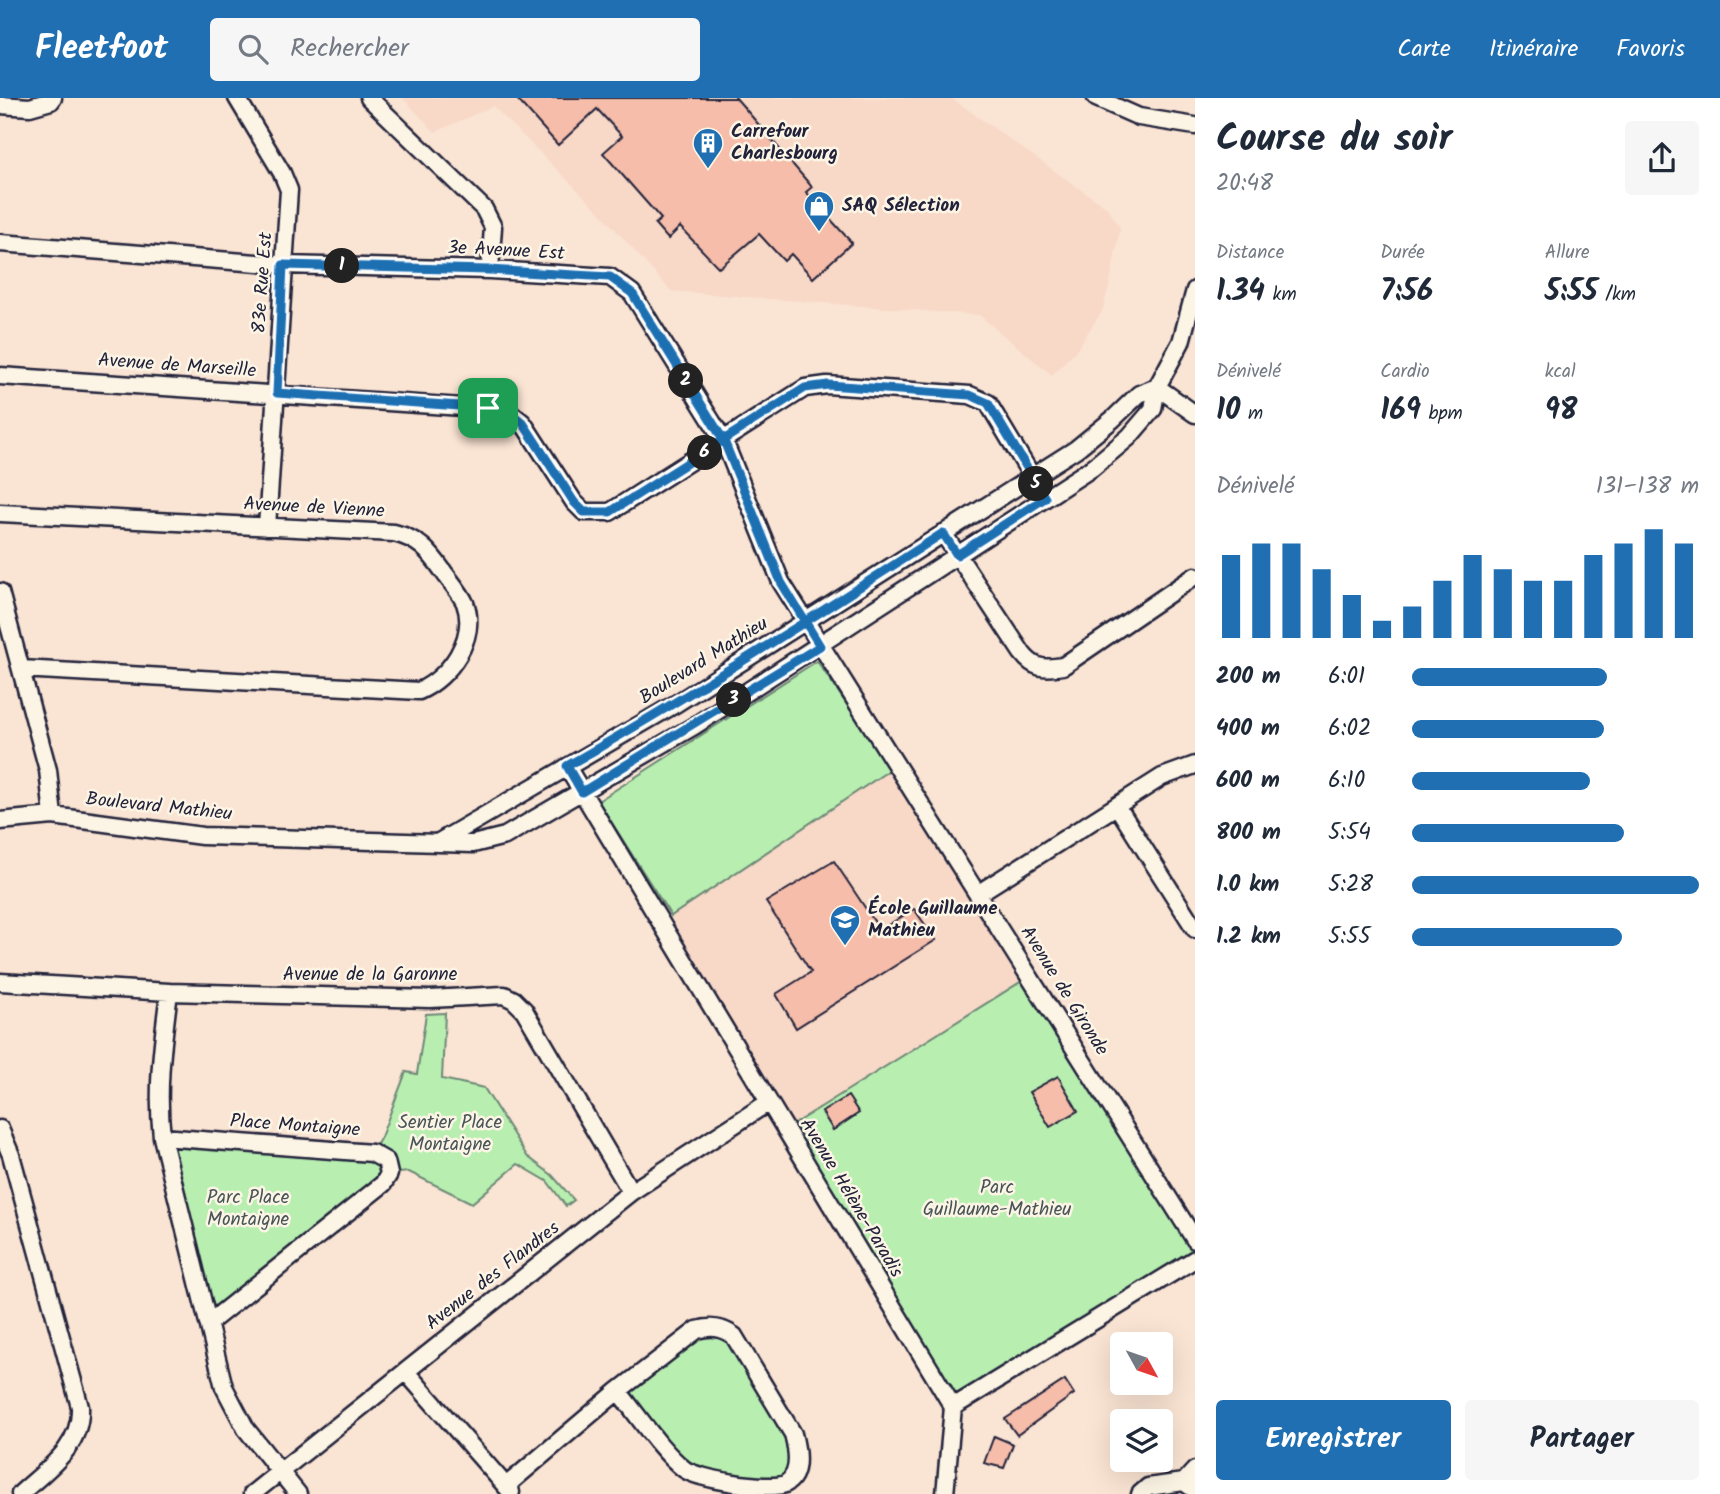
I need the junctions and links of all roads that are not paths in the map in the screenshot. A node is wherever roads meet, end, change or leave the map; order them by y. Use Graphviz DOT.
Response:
graph roads {
  1 [pos="53,98"];
  2 [pos="237,98"];
  3 [pos="369,98"];
  4 [pos="1096,98"];
  5 [pos="0,105"];
  6 [pos="1195,126"];
  7 [pos="0,243"];
  8 [pos="283,265"];
  9 [pos="489,270"];
  10 [pos="1195,290"];
  11 [pos="0,376"];
  12 [pos="1157,387"];
  13 [pos="277,393"];
  14 [pos="1195,414"];
  15 [pos="724,441"];
  16 [pos="1031,476"];
  17 [pos="1045,498"];
  18 [pos="0,513"];
  19 [pos="267,527"];
  20 [pos="943,533"];
  21 [pos="957,555"];
  22 [pos="1195,576"];
  23 [pos="0,592"];
  24 [pos="806,622"];
  25 [pos="820,646"];
  26 [pos="20,669"];
  27 [pos="1195,765"];
  28 [pos="567,766"];
  29 [pos="582,792"];
  30 [pos="1116,806"];
  31 [pos="53,816"];
  32 [pos="0,821"];
  33 [pos="439,842"];
  34 [pos="979,893"];
  35 [pos="1195,929"];
  36 [pos="0,982"];
  37 [pos="169,992"];
  38 [pos="769,1102"];
  39 [pos="0,1129"];
  40 [pos="162,1137"];
  41 [pos="632,1192"];
  42 [pos="1195,1240"];
  43 [pos="1195,1259"];
  44 [pos="210,1322"];
  45 [pos="406,1372"];
  46 [pos="618,1391"];
  47 [pos="953,1407"];
  48 [pos="279,1470"];
  49 [pos="1191,1481"];
  50 [pos="509,1490"];
  51 [pos="20,1494"];
  52 [pos="252,1494"];
  53 [pos="298,1494"];
  54 [pos="945,1494"];
  55 [pos="1140,1494"];
  1 -- 5 [label="street"];
  2 -- 8 [label="street, 83e Rue Est"];
  3 -- 9 [label="street"];
  4 -- 6 [label="street"];
  7 -- 8 [label="street, 3e Avenue Est"];
  8 -- 9 [label="street, 3e Avenue Est"];
  8 -- 13 [label="street, 83e Rue Est"];
  9 -- 15 [label="street, 3e Avenue Est"];
  10 -- 12 [label="street, Boulevard Mathieu"];
  11 -- 13 [label="street, Avenue de Marseille"];
  12 -- 14 [label="street"];
  12 -- 16 [label="street, Boulevard Mathieu"];
  12 -- 17 [label="street, Boulevard Mathieu"];
  13 -- 15 [label="street, Avenue de Marseille"];
  13 -- 19 [label="street, 83e Rue Est"];
  15 -- 16 [label="street, Avenue de Marseille"];
  15 -- 24 [label="street, 3e Avenue Est"];
  16 -- 17 [label="street, Avenue de Marseille"];
  16 -- 20 [label="street, Boulevard Mathieu"];
  17 -- 21 [label="street, Boulevard Mathieu"];
  18 -- 19 [label="street, Avenue de Vienne"];
  19 -- 26 [label="street, Avenue de Vienne"];
  20 -- 21 [label="street"];
  20 -- 24 [label="street, Boulevard Mathieu"];
  21 -- 22 [label="street"];
  21 -- 25 [label="street, Boulevard Mathieu"];
  23 -- 26 [label="street"];
  24 -- 25 [label="street, Avenue de Gironde"];
  24 -- 28 [label="street, Boulevard Mathieu"];
  25 -- 29 [label="street, Boulevard Mathieu"];
  25 -- 34 [label="street, Avenue de Gironde"];
  26 -- 31 [label="street"];
  27 -- 30 [label="street"];
  28 -- 29 [label="street, Avenue Hélène-Paradis"];
  28 -- 33 [label="street, Boulevard Mathieu"];
  29 -- 33 [label="street, Boulevard Mathieu"];
  29 -- 38 [label="street, Avenue Hélène-Paradis"];
  30 -- 34 [label="street"];
  30 -- 35 [label="street"];
  31 -- 32 [label="street, Boulevard Mathieu"];
  31 -- 33 [label="street, Boulevard Mathieu"];
  34 -- 42 [label="street, Avenue de Gironde"];
  36 -- 37 [label="street, Avenue de la Garonne"];
  37 -- 40 [label="street"];
  37 -- 41 [label="street, Avenue de la Garonne"];
  38 -- 41 [label="street, Avenue des Flandres"];
  38 -- 47 [label="street, Avenue Hélène-Paradis"];
  39 -- 51 [label="street"];
  40 -- 44 [label="street"];
  40 -- 44 [label="street, Place Montaigne"];
  41 -- 45 [label="street, Avenue des Flandres"];
  43 -- 47 [label="street"];
  44 -- 48 [label="street"];
  45 -- 48 [label="street, Avenue des Flandres"];
  45 -- 50 [label="street"];
  46 -- 46 [label="street"];
  46 -- 50 [label="street"];
  47 -- 54 [label="street"];
  48 -- 52 [label="street, Avenue des Flandres"];
  48 -- 53 [label="street"];
  49 -- 55 [label="street"];
}
